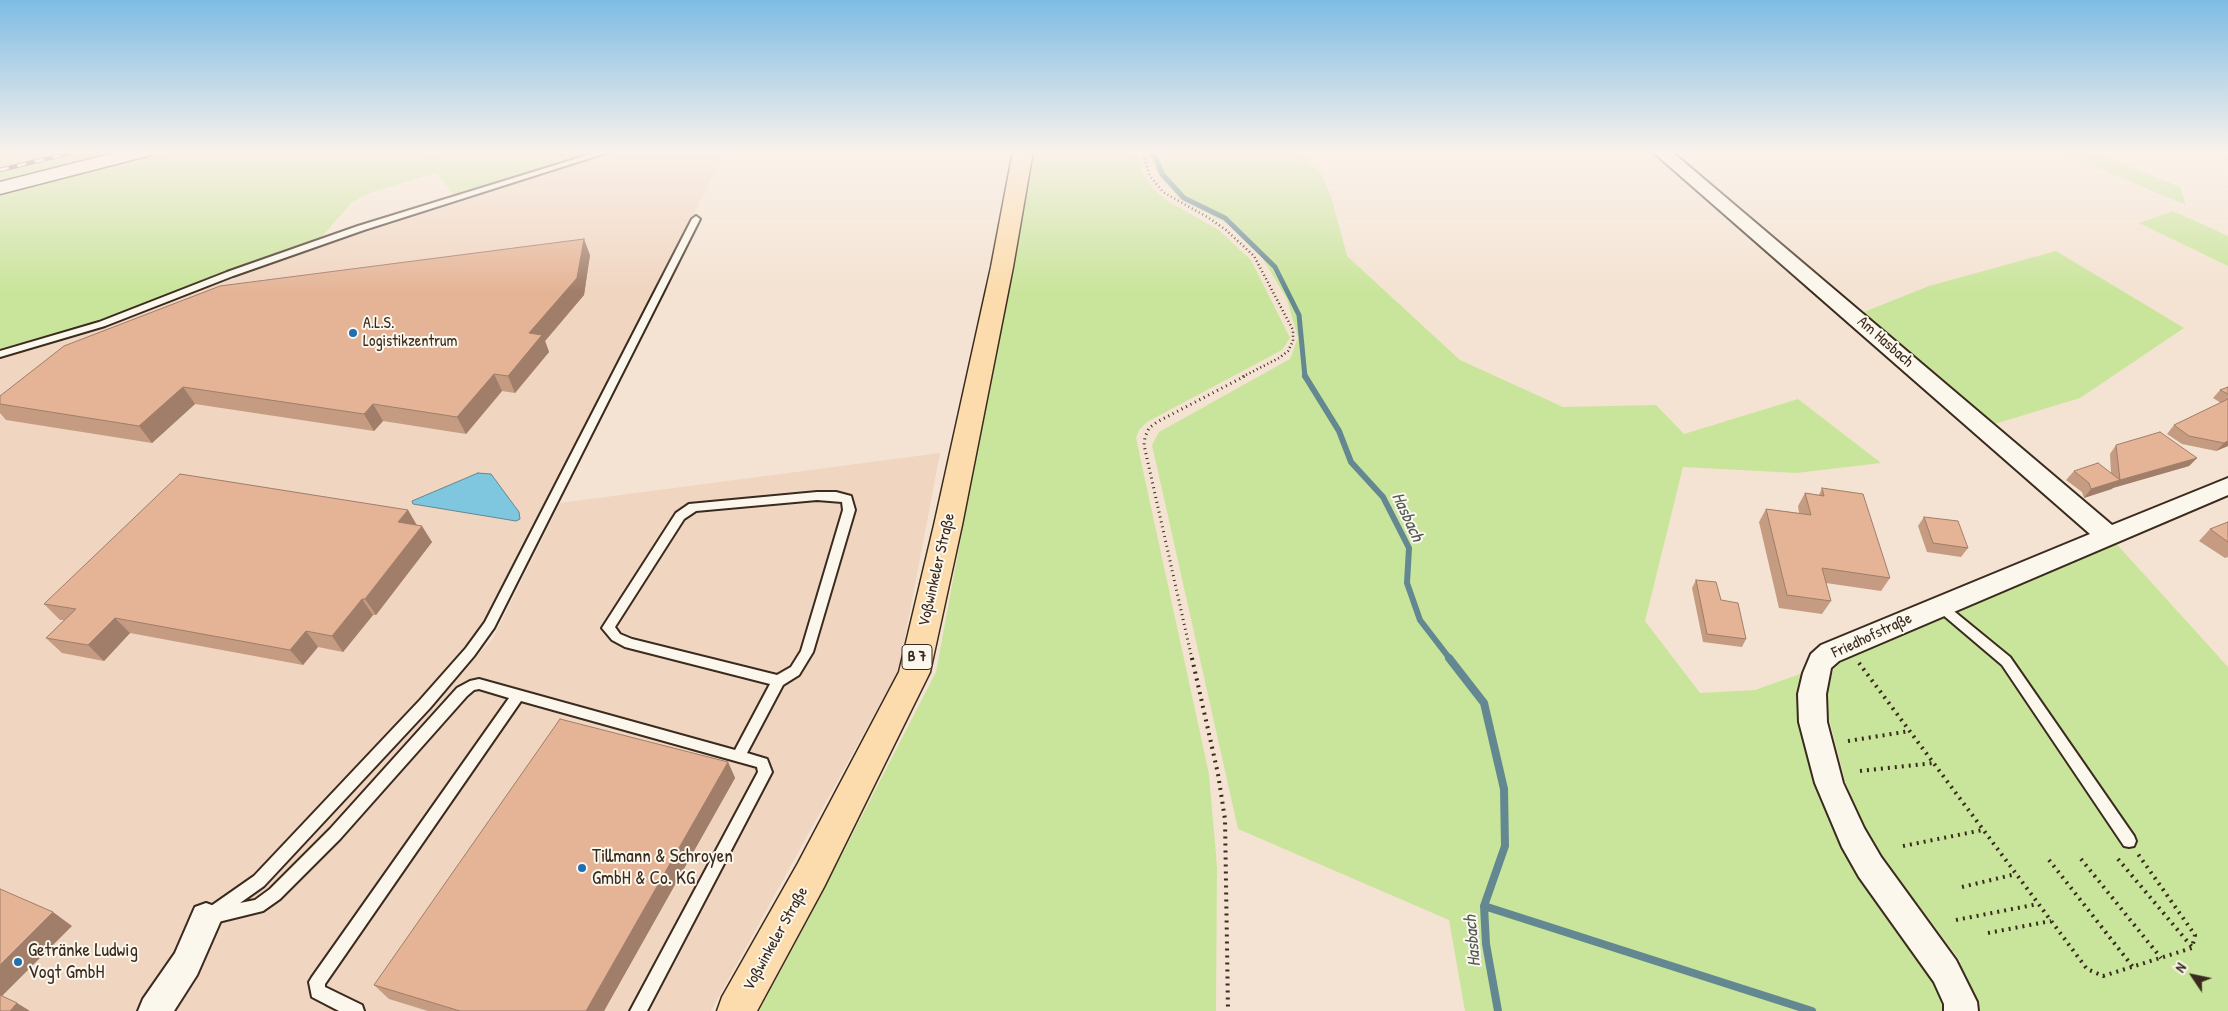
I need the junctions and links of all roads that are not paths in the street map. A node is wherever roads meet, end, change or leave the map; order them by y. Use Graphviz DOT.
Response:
graph roads {
  1 [pos="457,198"];
  2 [pos="1014,198"];
  3 [pos="1716,198"];
  4 [pos="696,219"];
  5 [pos="0,354"];
  6 [pos="2227,488"];
  7 [pos="2108,535"];
  8 [pos="1940,606"];
  9 [pos="778,681"];
  10 [pos="518,695"];
  11 [pos="739,755"];
  12 [pos="2129,841"];
  13 [pos="206,918"];
  14 [pos="155,1011"];
  15 [pos="356,1011"];
  16 [pos="638,1011"];
  17 [pos="736,1011"];
  18 [pos="1960,1011"];
  1 -- 5 [label="lane"];
  2 -- 17 [label="main road, Voßwinkeler Straße / B 7"];
  3 -- 7 [label="street, Am Hasbach"];
  4 -- 13 [label="lane"];
  6 -- 7 [label="street, Friedhofstraße"];
  7 -- 8 [label="street, Friedhofstraße"];
  8 -- 12 [label="lane"];
  8 -- 18 [label="street, Friedhofstraße"];
  9 -- 9 [label="lane"];
  9 -- 11 [label="lane"];
  10 -- 11 [label="lane"];
  10 -- 13 [label="lane"];
  10 -- 15 [label="lane"];
  11 -- 16 [label="lane"];
  13 -- 14 [label="street"];
}
